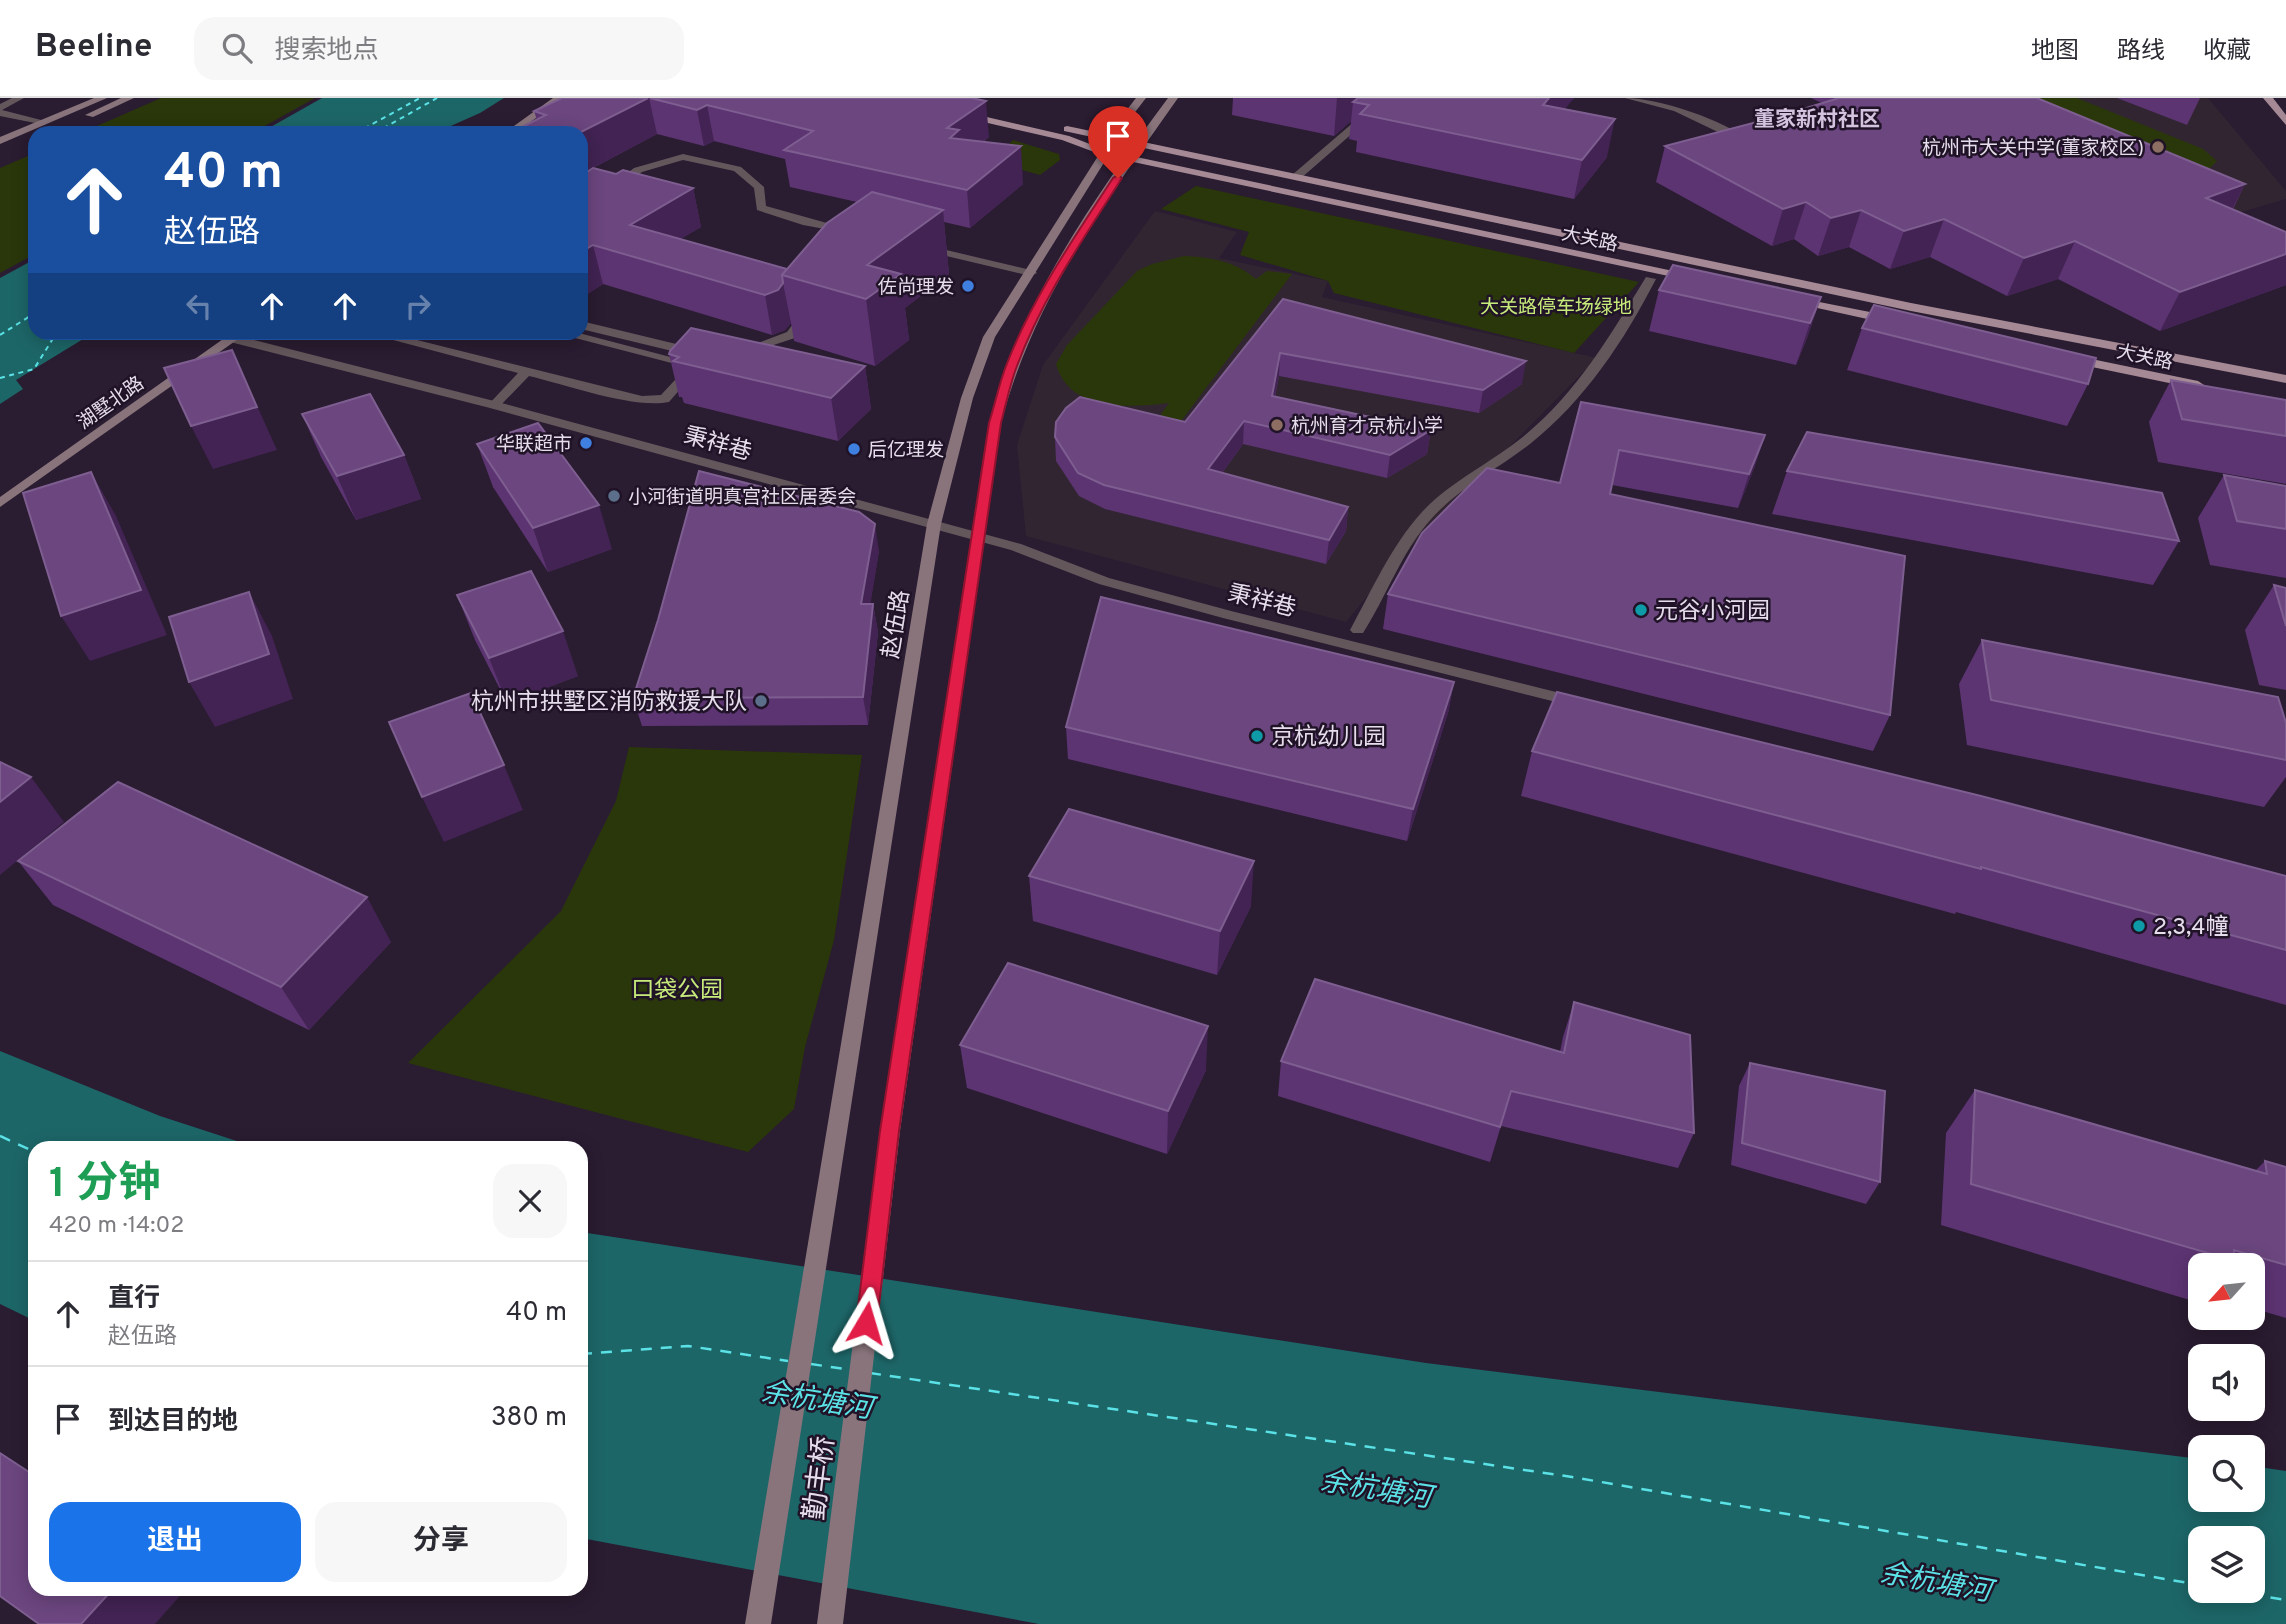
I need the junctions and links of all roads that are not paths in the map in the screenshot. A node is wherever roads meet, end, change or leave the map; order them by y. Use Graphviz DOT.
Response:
graph roads {
  1 [pos="19,98"];
  2 [pos="102,98"];
  3 [pos="130,98"];
  4 [pos="559,98"];
  5 [pos="1141,98"];
  6 [pos="1173,98"];
  7 [pos="1388,98"];
  8 [pos="1630,98"];
  9 [pos="2268,98"];
  10 [pos="0,108"];
  11 [pos="956,109"];
  12 [pos="0,113"];
  13 [pos="2286,122"];
  14 [pos="42,123"];
  15 [pos="1028,125"];
  16 [pos="35,126"];
  17 [pos="64,126"];
  18 [pos="519,126"];
  19 [pos="28,129"];
  20 [pos="1110,138"];
  21 [pos="0,141"];
  22 [pos="28,142"];
  23 [pos="1139,144"];
  24 [pos="1752,144"];
  25 [pos="1105,152"];
  26 [pos="0,153"];
  27 [pos="1130,158"];
  28 [pos="1296,177"];
  29 [pos="588,209"];
  30 [pos="856,232"];
  31 [pos="918,246"];
  32 [pos="1031,273"];
  33 [pos="1650,279"];
  34 [pos="1711,282"];
  35 [pos="1777,296"];
  36 [pos="813,304"];
  37 [pos="1907,324"];
  38 [pos="588,327"];
  39 [pos="588,339"];
  40 [pos="232,340"];
  41 [pos="253,340"];
  42 [pos="401,340"];
  43 [pos="738,351"];
  44 [pos="710,352"];
  45 [pos="2056,355"];
  46 [pos="527,371"];
  47 [pos="2286,379"];
  48 [pos="2205,387"];
  49 [pos="494,405"];
  50 [pos="0,503"];
  51 [pos="934,524"];
  52 [pos="978,536"];
  53 [pos="1358,630"];
  54 [pos="1594,707"];
  55 [pos="836,1139"];
  56 [pos="758,1624"];
  57 [pos="830,1624"];
  1 -- 10 [label="street"];
  2 -- 14 [label="main road"];
  3 -- 17 [label="main road"];
  4 -- 18 [label="main road"];
  5 -- 20 [label="main road, 赵伍路"];
  6 -- 23 [label="main road"];
  7 -- 28 [label="street"];
  8 -- 24 [label="street"];
  9 -- 13 [label="main road"];
  11 -- 15 [label="main road, 大关路"];
  12 -- 14 [label="street"];
  14 -- 16 [label="main road"];
  15 -- 20 [label="main road, 大关路"];
  15 -- 25 [label="main road, 大关路"];
  19 -- 21 [label="main road"];
  20 -- 23 [label="main road, 大关路"];
  20 -- 25 [label="main road, 赵伍路"];
  22 -- 26 [label="main road"];
  23 -- 27 [label="main road"];
  23 -- 28 [label="main road, 大关路"];
  25 -- 27 [label="main road, 大关路"];
  25 -- 32 [label="main road, 赵伍路"];
  27 -- 34 [label="main road, 大关路"];
  27 -- 52 [label="main road"];
  28 -- 47 [label="main road, 大关路"];
  29 -- 30 [label="street"];
  31 -- 32 [label="street"];
  32 -- 51 [label="main road, 赵伍路"];
  33 -- 53 [label="street"];
  35 -- 37 [label="main road"];
  36 -- 43 [label="street"];
  38 -- 44 [label="street"];
  39 -- 46 [label="street"];
  40 -- 50 [label="main road, 湖墅北路"];
  41 -- 49 [label="street, 秉祥巷"];
  42 -- 46 [label="street"];
  45 -- 48 [label="main road, 大关路"];
  46 -- 49 [label="street"];
  49 -- 51 [label="street, 秉祥巷"];
  51 -- 52 [label="street, 秉祥巷"];
  51 -- 55 [label="main road, 赵伍路"];
  52 -- 54 [label="street, 秉祥巷"];
  52 -- 57 [label="main road, 勤丰桥"];
  55 -- 56 [label="main road, 勤丰桥"];
}
